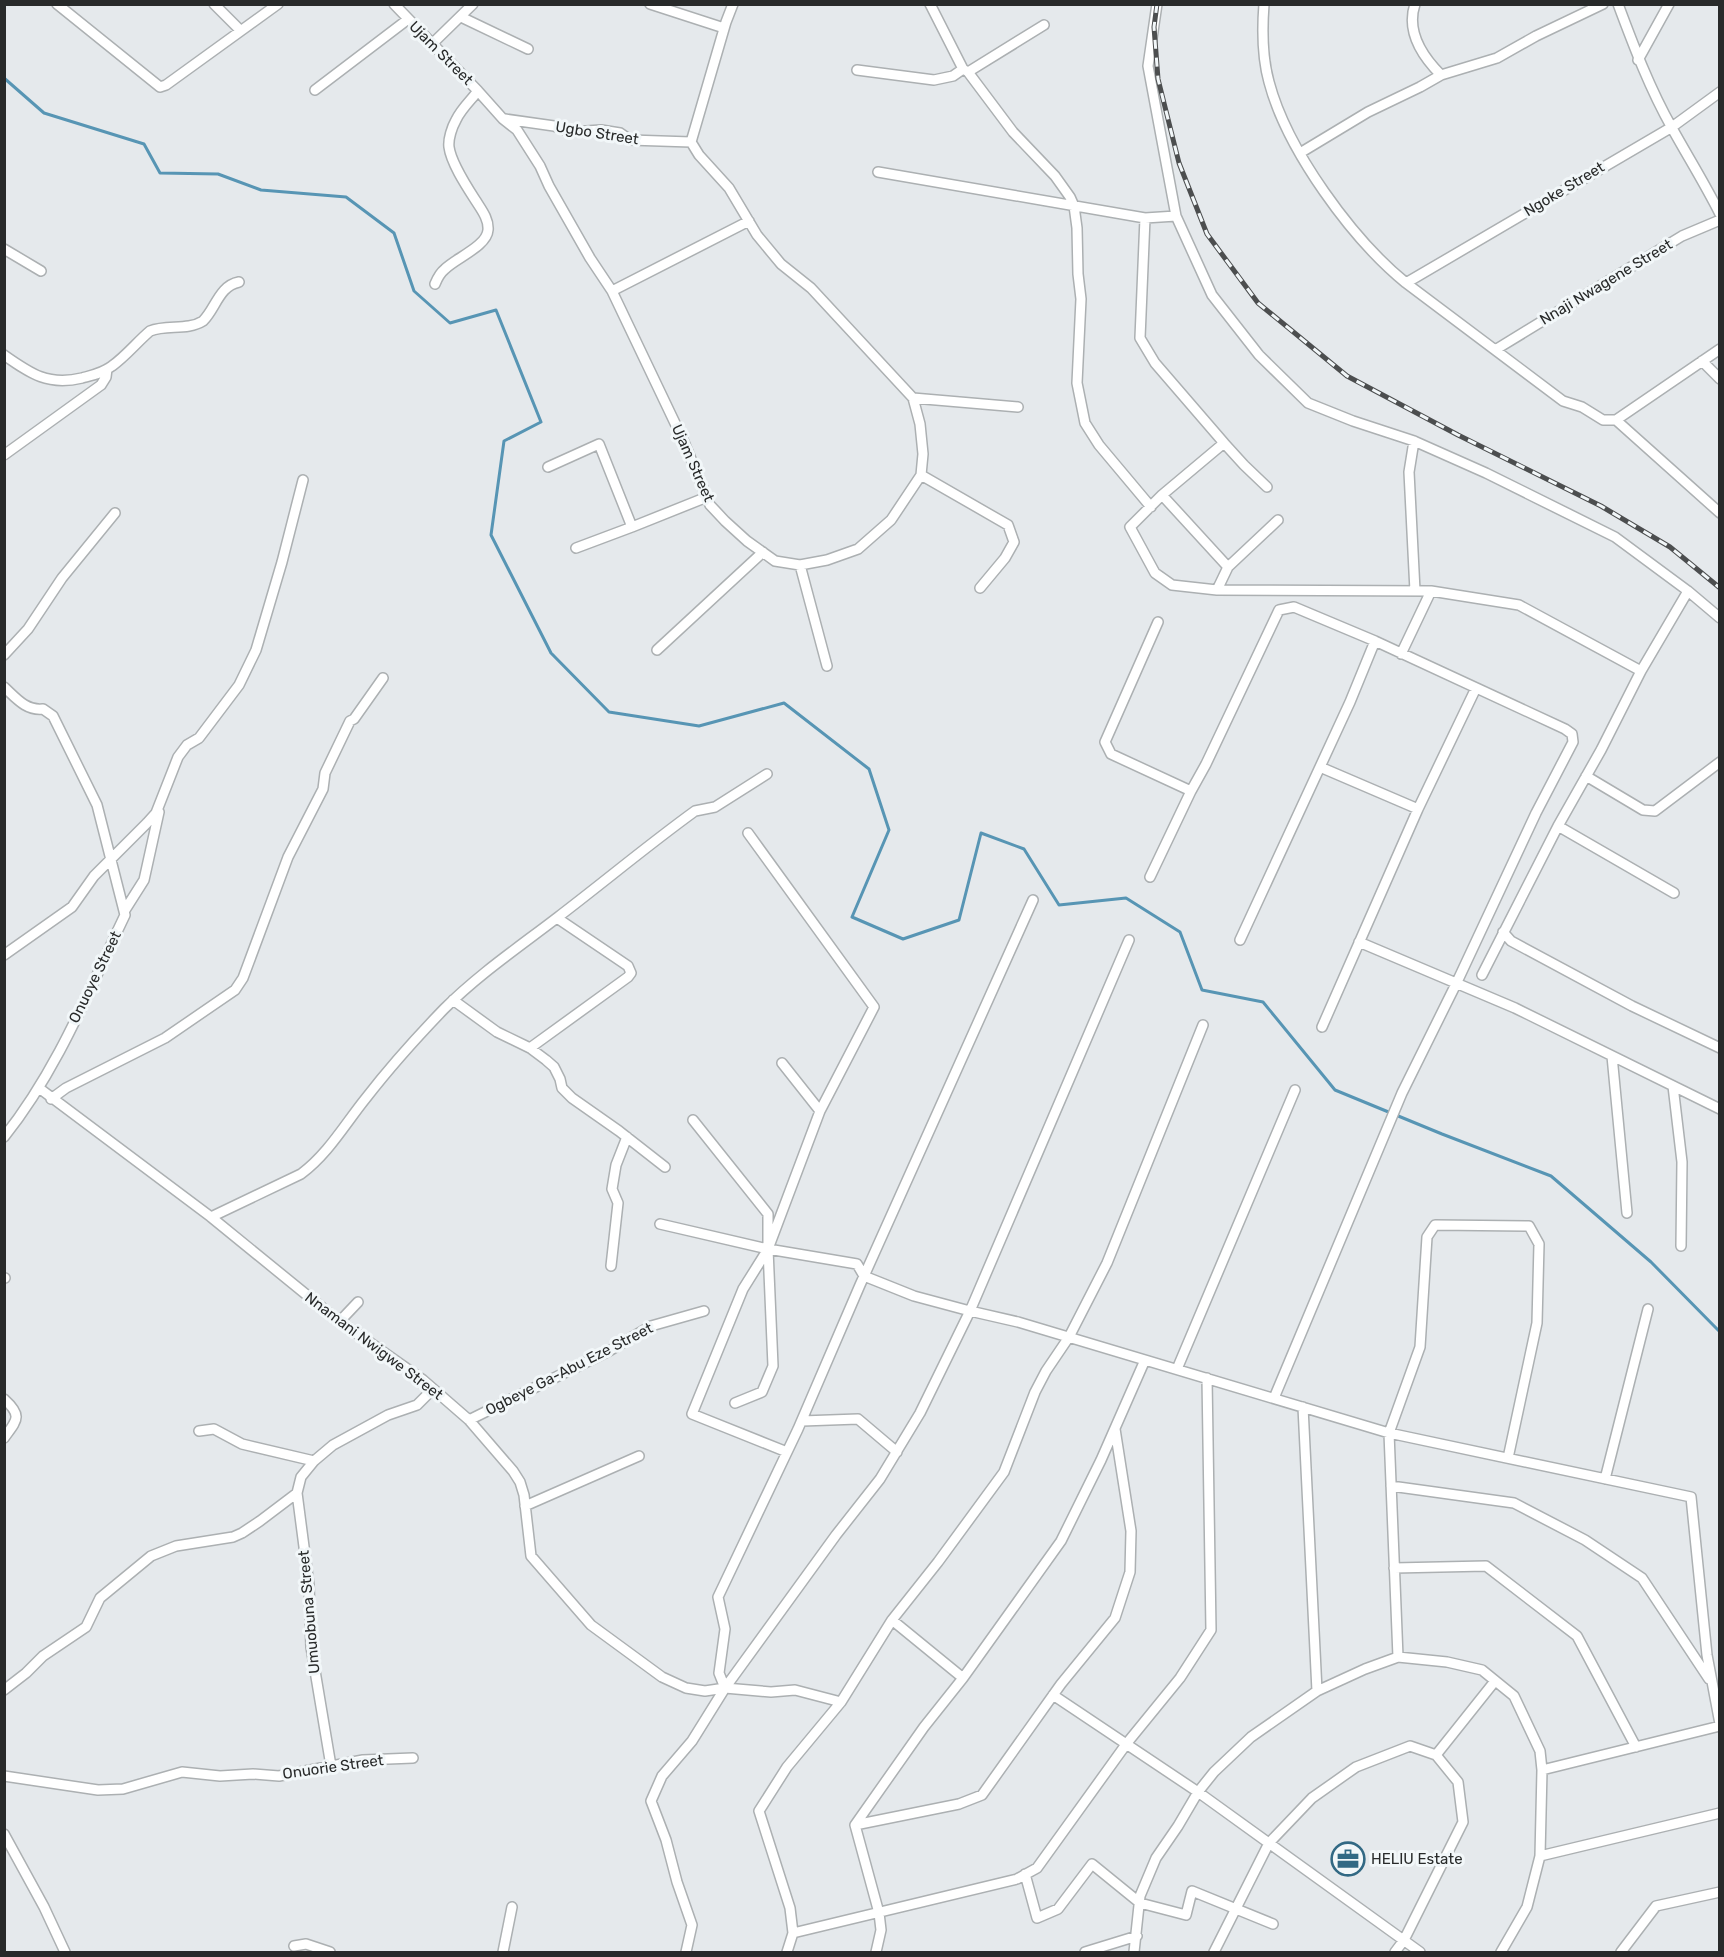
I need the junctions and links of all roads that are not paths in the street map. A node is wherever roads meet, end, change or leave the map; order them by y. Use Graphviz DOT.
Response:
graph roads {
  1 [pos="57,4"];
  2 [pos="214,4"];
  3 [pos="278,4"];
  4 [pos="394,4"];
  5 [pos="473,4"];
  6 [pos="650,4"];
  7 [pos="733,4"];
  8 [pos="930,4"];
  9 [pos="1157,4"];
  10 [pos="1264,4"];
  11 [pos="1414,4"];
  12 [pos="1603,4"];
  13 [pos="1618,4"];
  14 [pos="1669,4"];
  15 [pos="461,17"];
  16 [pos="407,20"];
  17 [pos="1044,25"];
  18 [pos="724,28"];
  19 [pos="240,30"];
  20 [pos="432,44"];
  21 [pos="528,49"];
  22 [pos="1638,60"];
  23 [pos="857,70"];
  24 [pos="966,70"];
  25 [pos="1441,75"];
  26 [pos="315,90"];
  27 [pos="478,91"];
  28 [pos="1719,92"];
  29 [pos="503,119"];
  30 [pos="1672,127"];
  31 [pos="691,142"];
  32 [pos="1300,153"];
  33 [pos="878,172"];
  34 [pos="1074,206"];
  35 [pos="1719,214"];
  36 [pos="1176,216"];
  37 [pos="1145,218"];
  38 [pos="1719,220"];
  39 [pos="749,221"];
  40 [pos="4,249"];
  41 [pos="41,271"];
  42 [pos="239,282"];
  43 [pos="1406,283"];
  44 [pos="435,284"];
  45 [pos="612,291"];
  46 [pos="1719,349"];
  47 [pos="1495,350"];
  48 [pos="4,354"];
  49 [pos="1702,361"];
  50 [pos="107,369"];
  51 [pos="1719,379"];
  52 [pos="913,398"];
  53 [pos="1018,407"];
  54 [pos="1616,420"];
  55 [pos="1413,441"];
  56 [pos="1224,443"];
  57 [pos="4,455"];
  58 [pos="548,467"];
  59 [pos="921,475"];
  60 [pos="303,480"];
  61 [pos="1267,487"];
  62 [pos="1162,495"];
  63 [pos="707,497"];
  64 [pos="1151,507"];
  65 [pos="115,513"];
  66 [pos="1719,513"];
  67 [pos="1278,520"];
  68 [pos="632,526"];
  69 [pos="576,548"];
  70 [pos="763,552"];
  71 [pos="800,565"];
  72 [pos="1228,567"];
  73 [pos="980,588"];
  74 [pos="1217,590"];
  75 [pos="1415,591"];
  76 [pos="1431,591"];
  77 [pos="1688,591"];
  78 [pos="1719,618"];
  79 [pos="1158,622"];
  80 [pos="1375,641"];
  81 [pos="657,650"];
  82 [pos="1401,654"];
  83 [pos="4,655"];
  84 [pos="828,666"];
  85 [pos="1641,671"];
  86 [pos="383,678"];
  87 [pos="4,687"];
  88 [pos="1476,688"];
  89 [pos="1719,762"];
  90 [pos="1320,767"];
  91 [pos="767,774"];
  92 [pos="1586,776"];
  93 [pos="1191,791"];
  94 [pos="162,795"];
  95 [pos="1418,809"];
  96 [pos="1558,826"];
  97 [pos="748,833"];
  98 [pos="111,861"];
  99 [pos="1150,877"];
  100 [pos="1674,893"];
  101 [pos="1034,900"];
  102 [pos="125,910"];
  103 [pos="557,918"];
  104 [pos="1503,932"];
  105 [pos="1129,940"];
  106 [pos="1240,940"];
  107 [pos="1359,942"];
  108 [pos="4,955"];
  109 [pos="1482,975"];
  110 [pos="1457,982"];
  111 [pos="453,1000"];
  112 [pos="1203,1025"];
  113 [pos="1322,1027"];
  114 [pos="530,1048"];
  115 [pos="1719,1048"];
  116 [pos="1612,1056"];
  117 [pos="782,1063"];
  118 [pos="1673,1086"];
  119 [pos="39,1088"];
  120 [pos="1295,1090"];
  121 [pos="51,1099"];
  122 [pos="1719,1109"];
  123 [pos="820,1111"];
  124 [pos="693,1120"];
  125 [pos="4,1137"];
  126 [pos="627,1137"];
  127 [pos="665,1167"];
  128 [pos="1627,1213"];
  129 [pos="211,1217"];
  130 [pos="660,1224"];
  131 [pos="1681,1246"];
  132 [pos="768,1249"];
  133 [pos="611,1266"];
  134 [pos="864,1276"];
  135 [pos="358,1302"];
  136 [pos="1648,1309"];
  137 [pos="704,1311"];
  138 [pos="970,1311"];
  139 [pos="340,1321"];
  140 [pos="1069,1337"];
  141 [pos="1145,1360"];
  142 [pos="1177,1369"];
  143 [pos="1207,1378"];
  144 [pos="433,1389"];
  145 [pos="1274,1398"];
  146 [pos="4,1399"];
  147 [pos="735,1403"];
  148 [pos="1303,1407"];
  149 [pos="469,1420"];
  150 [pos="802,1421"];
  151 [pos="1115,1429"];
  152 [pos="199,1431"];
  153 [pos="1389,1433"];
  154 [pos="4,1438"];
  155 [pos="787,1452"];
  156 [pos="897,1452"];
  157 [pos="639,1456"];
  158 [pos="1508,1458"];
  159 [pos="314,1461"];
  160 [pos="1605,1479"];
  161 [pos="1391,1486"];
  162 [pos="297,1493"];
  163 [pos="525,1506"];
  164 [pos="1394,1568"];
  165 [pos="892,1620"];
  166 [pos="1398,1657"];
  167 [pos="963,1678"];
  168 [pos="1495,1681"];
  169 [pos="1712,1683"];
  170 [pos="725,1688"];
  171 [pos="4,1690"];
  172 [pos="1317,1691"];
  173 [pos="1053,1695"];
  174 [pos="841,1702"];
  175 [pos="1719,1725"];
  176 [pos="1127,1743"];
  177 [pos="1636,1747"];
  178 [pos="1436,1755"];
  179 [pos="413,1758"];
  180 [pos="331,1766"];
  181 [pos="1542,1770"];
  182 [pos="4,1776"];
  183 [pos="1198,1792"];
  184 [pos="1719,1813"];
  185 [pos="855,1826"];
  186 [pos="4,1834"];
  187 [pos="1269,1843"];
  188 [pos="1540,1856"];
  189 [pos="1025,1875"];
  190 [pos="1719,1892"];
  191 [pos="1140,1904"];
  192 [pos="512,1907"];
  193 [pos="1236,1909"];
  194 [pos="879,1913"];
  195 [pos="1273,1924"];
  196 [pos="793,1933"];
  197 [pos="1137,1936"];
  198 [pos="1404,1940"];
  199 [pos="294,1946"];
  200 [pos="65,1953"];
  201 [pos="330,1953"];
  202 [pos="503,1953"];
  203 [pos="686,1953"];
  204 [pos="787,1953"];
  205 [pos="876,1953"];
  206 [pos="1085,1953"];
  207 [pos="1134,1953"];
  208 [pos="1214,1953"];
  209 [pos="1395,1953"];
  210 [pos="1420,1953"];
  211 [pos="1501,1953"];
  212 [pos="1621,1953"];
  1 -- 19 [label="street"];
  2 -- 19 [label="street"];
  3 -- 19 [label="street"];
  4 -- 16 [label="street, Ujam Street"];
  5 -- 15 [label="street"];
  6 -- 18 [label="street"];
  7 -- 18 [label="street"];
  8 -- 24 [label="street"];
  9 -- 36 [label="street"];
  10 -- 32 [label="street"];
  11 -- 25 [label="street"];
  12 -- 25 [label="street"];
  13 -- 22 [label="street"];
  14 -- 22 [label="street"];
  15 -- 20 [label="street"];
  15 -- 21 [label="street"];
  16 -- 20 [label="street, Ujam Street"];
  16 -- 26 [label="street"];
  17 -- 24 [label="street"];
  18 -- 31 [label="street"];
  20 -- 27 [label="street, Ujam Street"];
  22 -- 30 [label="street"];
  23 -- 24 [label="street"];
  24 -- 34 [label="street"];
  25 -- 32 [label="street"];
  27 -- 29 [label="street, Ujam Street"];
  27 -- 44 [label="street"];
  28 -- 30 [label="street, Ngoke Street"];
  29 -- 31 [label="street, Ugbo Street"];
  29 -- 45 [label="street, Ujam Street"];
  30 -- 35 [label="street"];
  30 -- 43 [label="street, Ngoke Street"];
  31 -- 39 [label="street"];
  32 -- 43 [label="street"];
  33 -- 34 [label="street"];
  34 -- 37 [label="street"];
  34 -- 64 [label="street"];
  36 -- 37 [label="street"];
  36 -- 55 [label="street"];
  37 -- 56 [label="street"];
  38 -- 47 [label="street, Nnaji Nwagene Street"];
  39 -- 45 [label="street"];
  39 -- 52 [label="street"];
  40 -- 41 [label="street"];
  42 -- 50 [label="street"];
  43 -- 47 [label="street"];
  45 -- 63 [label="street, Ujam Street"];
  46 -- 49 [label="street"];
  47 -- 54 [label="street"];
  48 -- 50 [label="street"];
  49 -- 51 [label="street"];
  49 -- 54 [label="street"];
  50 -- 57 [label="street"];
  52 -- 53 [label="street"];
  52 -- 59 [label="street"];
  54 -- 66 [label="street"];
  55 -- 75 [label="street"];
  55 -- 77 [label="street"];
  56 -- 61 [label="street"];
  56 -- 62 [label="street"];
  58 -- 68 [label="street"];
  59 -- 71 [label="street, Ujam Street"];
  59 -- 73 [label="street"];
  60 -- 94 [label="street"];
  62 -- 64 [label="street"];
  62 -- 72 [label="street"];
  63 -- 68 [label="street"];
  63 -- 70 [label="street, Ujam Street"];
  64 -- 74 [label="street"];
  65 -- 83 [label="street"];
  67 -- 72 [label="street"];
  68 -- 69 [label="street"];
  70 -- 71 [label="street, Ujam Street"];
  70 -- 81 [label="street"];
  71 -- 84 [label="street"];
  72 -- 74 [label="street"];
  74 -- 75 [label="street"];
  75 -- 76 [label="street"];
  76 -- 82 [label="street"];
  76 -- 85 [label="street"];
  77 -- 78 [label="street"];
  77 -- 85 [label="street"];
  79 -- 93 [label="street"];
  80 -- 82 [label="street"];
  80 -- 90 [label="street"];
  80 -- 93 [label="street"];
  82 -- 88 [label="street"];
  85 -- 92 [label="street"];
  86 -- 121 [label="street"];
  87 -- 98 [label="street"];
  88 -- 95 [label="street"];
  88 -- 110 [label="street"];
  89 -- 92 [label="street"];
  90 -- 95 [label="street"];
  90 -- 106 [label="street"];
  91 -- 103 [label="street"];
  92 -- 96 [label="street"];
  93 -- 99 [label="street"];
  94 -- 98 [label="street"];
  94 -- 102 [label="street, Onuoye Street"];
  95 -- 107 [label="street"];
  96 -- 100 [label="street"];
  96 -- 104 [label="street"];
  97 -- 123 [label="street"];
  98 -- 102 [label="street"];
  98 -- 108 [label="street"];
  101 -- 134 [label="street"];
  102 -- 119 [label="street, Onuoye Street"];
  103 -- 111 [label="street"];
  103 -- 114 [label="street"];
  104 -- 109 [label="street"];
  104 -- 115 [label="street"];
  105 -- 138 [label="street"];
  107 -- 110 [label="street"];
  107 -- 113 [label="street"];
  110 -- 116 [label="street"];
  110 -- 145 [label="street"];
  111 -- 114 [label="street"];
  111 -- 129 [label="street"];
  112 -- 140 [label="street"];
  114 -- 126 [label="street"];
  116 -- 118 [label="street"];
  116 -- 128 [label="street"];
  117 -- 123 [label="street"];
  118 -- 122 [label="street"];
  118 -- 131 [label="street"];
  119 -- 121 [label="street, Nnamani Nwigwe Street"];
  119 -- 125 [label="street, Onuoye Street"];
  120 -- 142 [label="street"];
  121 -- 129 [label="street, Nnamani Nwigwe Street"];
  123 -- 132 [label="street"];
  124 -- 132 [label="street"];
  126 -- 127 [label="street"];
  126 -- 133 [label="street"];
  129 -- 139 [label="street, Nnamani Nwigwe Street"];
  130 -- 132 [label="street"];
  132 -- 134 [label="street"];
  132 -- 147 [label="street"];
  132 -- 155 [label="street"];
  134 -- 138 [label="street"];
  134 -- 150 [label="street"];
  135 -- 139 [label="street"];
  136 -- 160 [label="street"];
  137 -- 149 [label="street, Ogbeye Ga-Abu Eze Street"];
  138 -- 140 [label="street"];
  138 -- 156 [label="street"];
  139 -- 144 [label="street, Nnamani Nwigwe Street"];
  140 -- 141 [label="street"];
  140 -- 165 [label="street"];
  141 -- 142 [label="street"];
  141 -- 151 [label="street"];
  142 -- 143 [label="street"];
  143 -- 145 [label="street"];
  143 -- 176 [label="street"];
  144 -- 149 [label="street, Nnamani Nwigwe Street"];
  144 -- 159 [label="street"];
  145 -- 148 [label="street"];
  146 -- 154 [label="street"];
  148 -- 153 [label="street"];
  148 -- 172 [label="street"];
  149 -- 163 [label="street, Nnamani Nwigwe Street"];
  150 -- 155 [label="street"];
  150 -- 156 [label="street"];
  151 -- 167 [label="street"];
  151 -- 173 [label="street"];
  152 -- 159 [label="street"];
  153 -- 158 [label="street"];
  153 -- 158 [label="street"];
  153 -- 161 [label="street"];
  155 -- 170 [label="street"];
  156 -- 170 [label="street"];
  157 -- 163 [label="street"];
  158 -- 160 [label="street"];
  159 -- 162 [label="street"];
  160 -- 169 [label="street"];
  161 -- 164 [label="street"];
  161 -- 169 [label="street"];
  162 -- 171 [label="street"];
  162 -- 180 [label="street, Umuobuna Street"];
  163 -- 170 [label="street, Nnamani Nwigwe Street"];
  164 -- 166 [label="street"];
  164 -- 177 [label="street"];
  165 -- 167 [label="street"];
  165 -- 174 [label="street"];
  166 -- 168 [label="street"];
  166 -- 172 [label="street"];
  167 -- 185 [label="street"];
  168 -- 178 [label="street"];
  168 -- 181 [label="street"];
  169 -- 175 [label="street"];
  170 -- 174 [label="street, Nnamani Nwigwe Street"];
  170 -- 203 [label="street"];
  172 -- 183 [label="street"];
  173 -- 176 [label="street"];
  173 -- 185 [label="street"];
  174 -- 196 [label="street"];
  175 -- 177 [label="street"];
  176 -- 183 [label="street"];
  176 -- 189 [label="street"];
  177 -- 181 [label="street"];
  178 -- 187 [label="street"];
  178 -- 198 [label="street"];
  179 -- 180 [label="street, Onuorie Street"];
  180 -- 182 [label="street, Onuorie Street"];
  181 -- 188 [label="street"];
  183 -- 187 [label="street"];
  183 -- 191 [label="street"];
  184 -- 188 [label="street"];
  185 -- 194 [label="street"];
  186 -- 200 [label="street"];
  187 -- 193 [label="street"];
  187 -- 198 [label="street"];
  188 -- 211 [label="street"];
  189 -- 191 [label="street"];
  189 -- 194 [label="street"];
  190 -- 212 [label="street"];
  191 -- 193 [label="street"];
  191 -- 197 [label="street"];
  192 -- 202 [label="street"];
  193 -- 195 [label="street"];
  193 -- 208 [label="street"];
  194 -- 196 [label="street"];
  194 -- 205 [label="street"];
  196 -- 204 [label="street"];
  197 -- 206 [label="street"];
  197 -- 207 [label="street"];
  198 -- 209 [label="street"];
  198 -- 210 [label="street"];
  199 -- 201 [label="street"];
}
